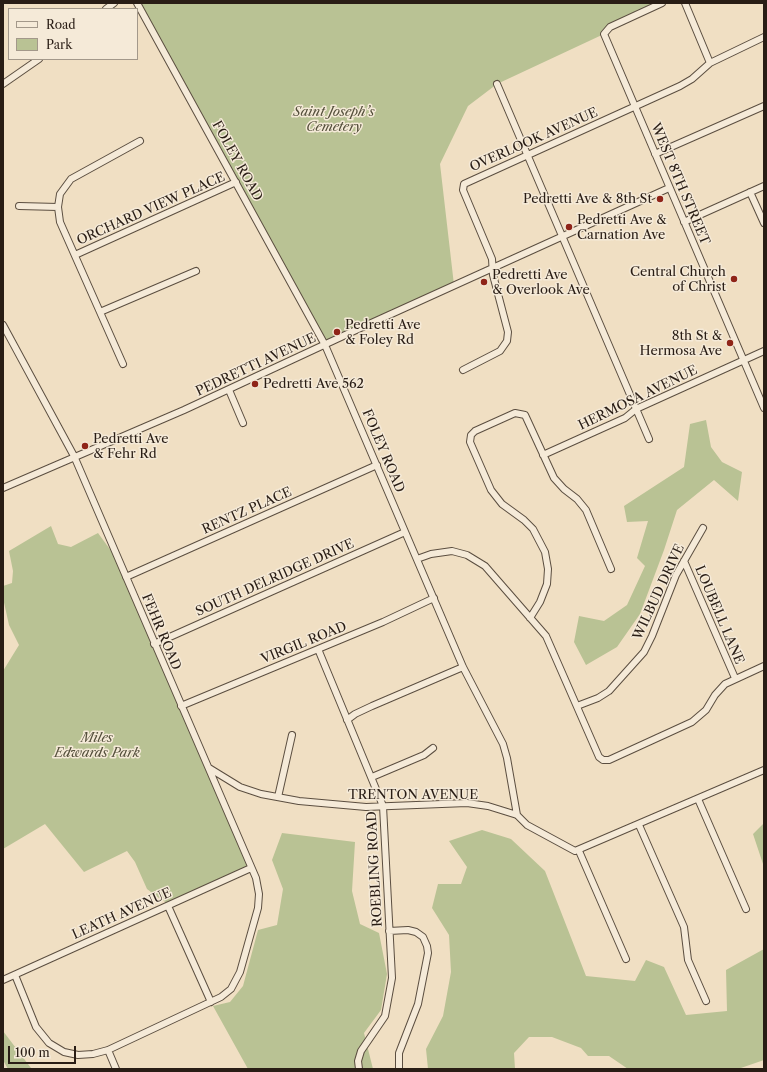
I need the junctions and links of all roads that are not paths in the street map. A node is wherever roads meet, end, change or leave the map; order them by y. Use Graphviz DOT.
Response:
graph roads {
  1 [pos="137,3"];
  2 [pos="662,3"];
  3 [pos="685,3"];
  4 [pos="764,37"];
  5 [pos="38,60"];
  6 [pos="710,63"];
  7 [pos="3,84"];
  8 [pos="497,84"];
  9 [pos="635,106"];
  10 [pos="764,106"];
  11 [pos="140,141"];
  12 [pos="655,154"];
  13 [pos="527,155"];
  14 [pos="236,182"];
  15 [pos="764,186"];
  16 [pos="669,188"];
  17 [pos="750,192"];
  18 [pos="19,206"];
  19 [pos="58,207"];
  20 [pos="684,222"];
  21 [pos="764,223"];
  22 [pos="562,236"];
  23 [pos="75,255"];
  24 [pos="494,267"];
  25 [pos="196,271"];
  26 [pos="100,312"];
  27 [pos="3,326"];
  28 [pos="6,338"];
  29 [pos="325,345"];
  30 [pos="764,351"];
  31 [pos="743,360"];
  32 [pos="123,364"];
  33 [pos="463,370"];
  34 [pos="229,390"];
  35 [pos="764,408"];
  36 [pos="636,409"];
  37 [pos="243,423"];
  38 [pos="649,439"];
  39 [pos="543,455"];
  40 [pos="74,456"];
  41 [pos="377,465"];
  42 [pos="3,488"];
  43 [pos="703,528"];
  44 [pos="405,532"];
  45 [pos="417,559"];
  46 [pos="684,561"];
  47 [pos="611,569"];
  48 [pos="126,577"];
  49 [pos="434,598"];
  50 [pos="530,618"];
  51 [pos="154,644"];
  52 [pos="318,649"];
  53 [pos="764,666"];
  54 [pos="463,667"];
  55 [pos="735,678"];
  56 [pos="181,706"];
  57 [pos="577,706"];
  58 [pos="347,720"];
  59 [pos="292,735"];
  60 [pos="433,748"];
  61 [pos="208,767"];
  62 [pos="764,770"];
  63 [pos="372,777"];
  64 [pos="278,797"];
  65 [pos="698,799"];
  66 [pos="384,806"];
  67 [pos="517,815"];
  68 [pos="639,825"];
  69 [pos="579,851"];
  70 [pos="251,868"];
  71 [pos="168,906"];
  72 [pos="746,909"];
  73 [pos="389,931"];
  74 [pos="626,959"];
  75 [pos="15,975"];
  76 [pos="3,980"];
  77 [pos="706,1001"];
  78 [pos="211,1002"];
  79 [pos="108,1050"];
  80 [pos="116,1069"];
  81 [pos="359,1069"];
  82 [pos="399,1069"];
  1 -- 14 [label="street, FOLEY ROAD"];
  2 -- 9 [label="street, WEST 8TH STREET"];
  3 -- 6 [label="street"];
  4 -- 6 [label="street, OVERLOOK AVENUE"];
  5 -- 7 [label="street"];
  6 -- 9 [label="street, OVERLOOK AVENUE"];
  8 -- 13 [label="street"];
  9 -- 12 [label="street, WEST 8TH STREET"];
  9 -- 13 [label="street, OVERLOOK AVENUE"];
  10 -- 12 [label="street"];
  11 -- 19 [label="street"];
  12 -- 16 [label="street, WEST 8TH STREET"];
  13 -- 22 [label="street"];
  13 -- 24 [label="street, OVERLOOK AVENUE"];
  14 -- 23 [label="street, ORCHARD VIEW PLACE"];
  14 -- 29 [label="street, FOLEY ROAD"];
  15 -- 17 [label="street"];
  16 -- 20 [label="street, WEST 8TH STREET"];
  16 -- 22 [label="street, PEDRETTI AVENUE"];
  17 -- 20 [label="street"];
  17 -- 21 [label="street"];
  18 -- 19 [label="street"];
  19 -- 23 [label="street"];
  20 -- 31 [label="street, WEST 8TH STREET"];
  22 -- 24 [label="street, PEDRETTI AVENUE"];
  22 -- 36 [label="street"];
  23 -- 26 [label="street"];
  24 -- 29 [label="street, PEDRETTI AVENUE"];
  24 -- 33 [label="street, OVERLOOK AVENUE"];
  25 -- 26 [label="street"];
  26 -- 32 [label="street"];
  27 -- 28 [label="street, FEHR ROAD"];
  28 -- 40 [label="street, FEHR ROAD"];
  29 -- 34 [label="street, PEDRETTI AVENUE"];
  29 -- 41 [label="street, FOLEY ROAD"];
  30 -- 31 [label="street, HERMOSA AVENUE"];
  31 -- 35 [label="street, WEST 8TH STREET"];
  31 -- 36 [label="street, HERMOSA AVENUE"];
  34 -- 37 [label="street"];
  34 -- 40 [label="street, PEDRETTI AVENUE"];
  36 -- 38 [label="street"];
  36 -- 39 [label="street, HERMOSA AVENUE"];
  39 -- 47 [label="street"];
  39 -- 50 [label="street"];
  40 -- 42 [label="street, PEDRETTI AVENUE"];
  40 -- 48 [label="street, FEHR ROAD"];
  41 -- 44 [label="street, FOLEY ROAD"];
  41 -- 48 [label="street, RENTZ PLACE"];
  43 -- 46 [label="street, WILBUD DRIVE"];
  44 -- 45 [label="street, FOLEY ROAD"];
  44 -- 51 [label="street, SOUTH DELRIDGE DRIVE"];
  45 -- 49 [label="street, FOLEY ROAD"];
  45 -- 50 [label="street"];
  46 -- 55 [label="street, LOUBELL LANE"];
  46 -- 57 [label="street, WILBUD DRIVE"];
  48 -- 51 [label="street, FEHR ROAD"];
  49 -- 52 [label="street, VIRGIL ROAD"];
  49 -- 54 [label="street, FOLEY ROAD"];
  50 -- 57 [label="street"];
  51 -- 56 [label="street, FEHR ROAD"];
  52 -- 56 [label="street, VIRGIL ROAD"];
  52 -- 58 [label="street, ROEBLING ROAD"];
  53 -- 55 [label="street"];
  54 -- 58 [label="street"];
  54 -- 67 [label="street, FOLEY ROAD"];
  55 -- 57 [label="street"];
  56 -- 61 [label="street, FEHR ROAD"];
  58 -- 63 [label="street, ROEBLING ROAD"];
  59 -- 64 [label="street"];
  60 -- 63 [label="street"];
  61 -- 64 [label="street, TRENTON AVENUE"];
  61 -- 70 [label="street, FEHR ROAD"];
  62 -- 65 [label="street"];
  63 -- 66 [label="street, ROEBLING ROAD"];
  64 -- 66 [label="street, TRENTON AVENUE"];
  65 -- 68 [label="street"];
  65 -- 72 [label="street"];
  66 -- 67 [label="street, TRENTON AVENUE"];
  66 -- 73 [label="street, ROEBLING ROAD"];
  67 -- 69 [label="street, TRENTON AVENUE"];
  68 -- 69 [label="street"];
  68 -- 77 [label="street"];
  69 -- 74 [label="street"];
  70 -- 71 [label="street, LEATH AVENUE"];
  70 -- 78 [label="street, FEHR ROAD"];
  71 -- 75 [label="street, LEATH AVENUE"];
  71 -- 78 [label="street"];
  73 -- 81 [label="street, ROEBLING ROAD"];
  73 -- 82 [label="street"];
  75 -- 76 [label="street, LEATH AVENUE"];
  75 -- 79 [label="street, FEHR ROAD"];
  78 -- 79 [label="street, FEHR ROAD"];
  79 -- 80 [label="street"];
}
